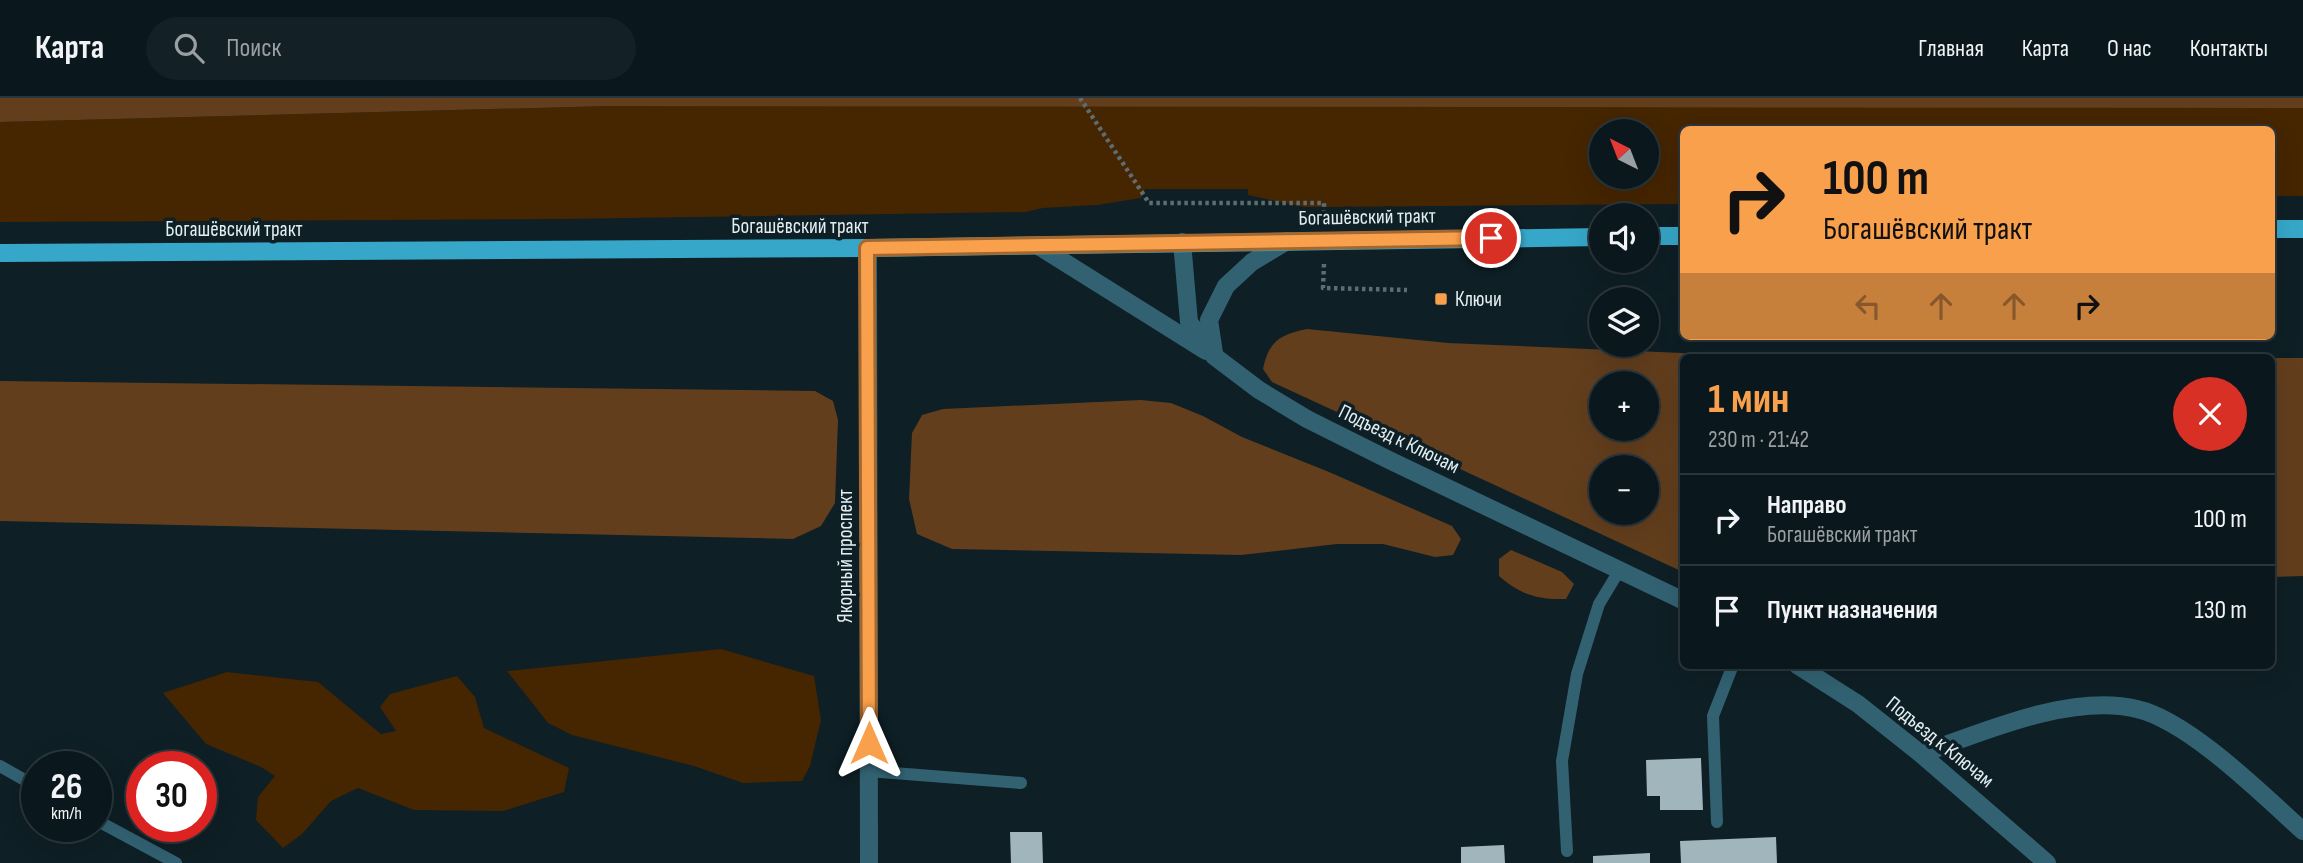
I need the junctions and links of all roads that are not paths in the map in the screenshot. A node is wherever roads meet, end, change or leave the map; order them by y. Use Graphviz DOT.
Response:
graph roads {
  1 [pos="2275,229"];
  2 [pos="2303,229"];
  3 [pos="1659,236"];
  4 [pos="1680,236"];
  5 [pos="1589,237"];
  6 [pos="1287,240"];
  7 [pos="1182,242"];
  8 [pos="1037,245"];
  9 [pos="867,248"];
  10 [pos="0,253"];
  11 [pos="1214,356"];
  12 [pos="1619,571"];
  13 [pos="1680,599"];
  14 [pos="1731,669"];
  15 [pos="1803,669"];
  16 [pos="1921,754"];
  17 [pos="0,766"];
  18 [pos="869,771"];
  19 [pos="21,778"];
  20 [pos="1021,783"];
  21 [pos="1717,822"];
  22 [pos="112,829"];
  23 [pos="2303,831"];
  24 [pos="1567,851"];
  25 [pos="176,863"];
  26 [pos="869,863"];
  27 [pos="2047,863"];
  1 -- 2 [label="main road"];
  3 -- 4 [label="main road"];
  5 -- 6 [label="main road, Богашёвский тракт"];
  6 -- 7 [label="main road, Богашёвский тракт"];
  6 -- 11 [label="street"];
  7 -- 8 [label="main road, Богашёвский тракт"];
  7 -- 11 [label="street, Подъезд к Ключам"];
  8 -- 9 [label="main road, Богашёвский тракт"];
  8 -- 11 [label="street"];
  9 -- 10 [label="main road, Богашёвский тракт"];
  9 -- 18 [label="street, Якорный проспект"];
  11 -- 12 [label="street, Подъезд к Ключам"];
  12 -- 13 [label="street, Подъезд к Ключам"];
  12 -- 24 [label="lane"];
  14 -- 21 [label="lane"];
  15 -- 16 [label="street, Подъезд к Ключам"];
  16 -- 23 [label="street"];
  16 -- 27 [label="street, Подъезд к Ключам"];
  17 -- 19 [label="lane"];
  18 -- 20 [label="lane"];
  18 -- 26 [label="street, Якорный проспект"];
  22 -- 25 [label="lane"];
}
